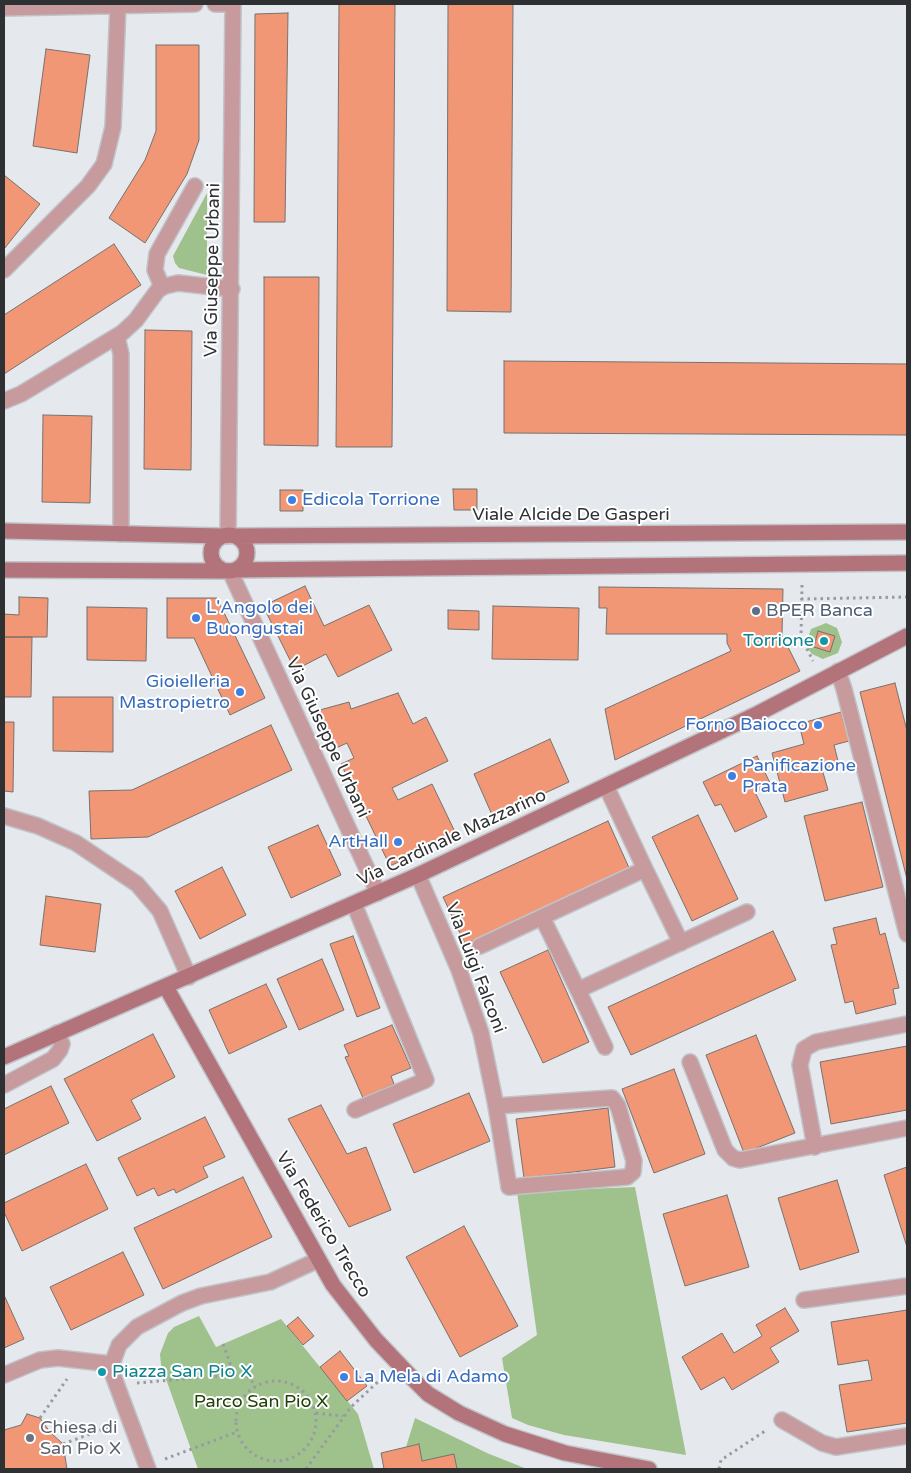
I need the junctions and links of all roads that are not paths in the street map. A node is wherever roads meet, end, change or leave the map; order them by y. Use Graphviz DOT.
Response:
graph roads {
  1 [pos="148,4"];
  2 [pos="195,4"];
  3 [pos="215,4"];
  4 [pos="233,4"];
  5 [pos="118,6"];
  6 [pos="4,8"];
  7 [pos="196,186"];
  8 [pos="4,270"];
  9 [pos="162,287"];
  10 [pos="232,289"];
  11 [pos="116,337"];
  12 [pos="4,401"];
  13 [pos="4,531"];
  14 [pos="907,532"];
  15 [pos="121,534"];
  16 [pos="228,536"];
  17 [pos="907,563"];
  18 [pos="4,570"];
  19 [pos="230,570"];
  20 [pos="907,636"];
  21 [pos="838,671"];
  22 [pos="606,786"];
  23 [pos="4,816"];
  24 [pos="644,869"];
  25 [pos="418,875"];
  26 [pos="378,893"];
  27 [pos="354,904"];
  28 [pos="747,912"];
  29 [pos="542,917"];
  30 [pos="907,934"];
  31 [pos="681,943"];
  32 [pos="480,946"];
  33 [pos="189,976"];
  34 [pos="166,987"];
  35 [pos="578,990"];
  36 [pos="907,1024"];
  37 [pos="57,1033"];
  38 [pos="605,1047"];
  39 [pos="4,1057"];
  40 [pos="690,1062"];
  41 [pos="4,1085"];
  42 [pos="496,1106"];
  43 [pos="355,1110"];
  44 [pos="907,1128"];
  45 [pos="815,1147"];
  46 [pos="318,1260"];
  47 [pos="907,1286"];
  48 [pos="804,1300"];
  49 [pos="112,1364"];
  50 [pos="4,1375"];
  51 [pos="782,1420"];
  52 [pos="907,1436"];
  53 [pos="148,1468"];
  54 [pos="648,1469"];
  1 -- 2 [label="street"];
  1 -- 5 [label="street"];
  3 -- 4 [label="street"];
  4 -- 10 [label="street, Via Giuseppe Urbani"];
  5 -- 6 [label="street"];
  5 -- 8 [label="street"];
  7 -- 9 [label="street"];
  9 -- 10 [label="street"];
  9 -- 11 [label="street"];
  10 -- 16 [label="street, Via Giuseppe Urbani"];
  11 -- 12 [label="street"];
  11 -- 15 [label="street"];
  13 -- 15 [label="main road, Viale Alcide De Gasperi"];
  14 -- 16 [label="main road, Viale Alcide De Gasperi"];
  15 -- 16 [label="main road, Viale Alcide De Gasperi"];
  16 -- 19 [label="main road"];
  16 -- 19 [label="main road"];
  17 -- 19 [label="main road"];
  18 -- 19 [label="main road"];
  19 -- 26 [label="street, Via Giuseppe Urbani"];
  20 -- 21 [label="main road, Via Cardinale Mazzarino"];
  21 -- 22 [label="main road, Via Cardinale Mazzarino"];
  21 -- 30 [label="street"];
  22 -- 24 [label="street"];
  22 -- 25 [label="main road, Via Cardinale Mazzarino"];
  23 -- 33 [label="street"];
  24 -- 29 [label="street"];
  24 -- 31 [label="street"];
  25 -- 26 [label="main road, Via Cardinale Mazzarino"];
  25 -- 42 [label="street, Via Luigi Falconi"];
  26 -- 27 [label="main road, Via Cardinale Mazzarino"];
  27 -- 33 [label="main road, Via Cardinale Mazzarino"];
  27 -- 43 [label="street"];
  28 -- 31 [label="street"];
  29 -- 32 [label="street"];
  29 -- 35 [label="street"];
  31 -- 35 [label="street"];
  33 -- 34 [label="main road, Via Cardinale Mazzarino"];
  34 -- 37 [label="main road, Via Cardinale Mazzarino"];
  34 -- 46 [label="main road, Via Federico Trecco"];
  35 -- 38 [label="street"];
  36 -- 45 [label="street"];
  37 -- 39 [label="main road, Via Cardinale Mazzarino"];
  37 -- 41 [label="street"];
  40 -- 45 [label="street"];
  42 -- 42 [label="street, Via Luigi Falconi"];
  44 -- 45 [label="street"];
  46 -- 49 [label="street"];
  46 -- 54 [label="main road, Via Federico Trecco"];
  47 -- 48 [label="street"];
  49 -- 50 [label="street"];
  49 -- 53 [label="street"];
  51 -- 52 [label="street"];
}
